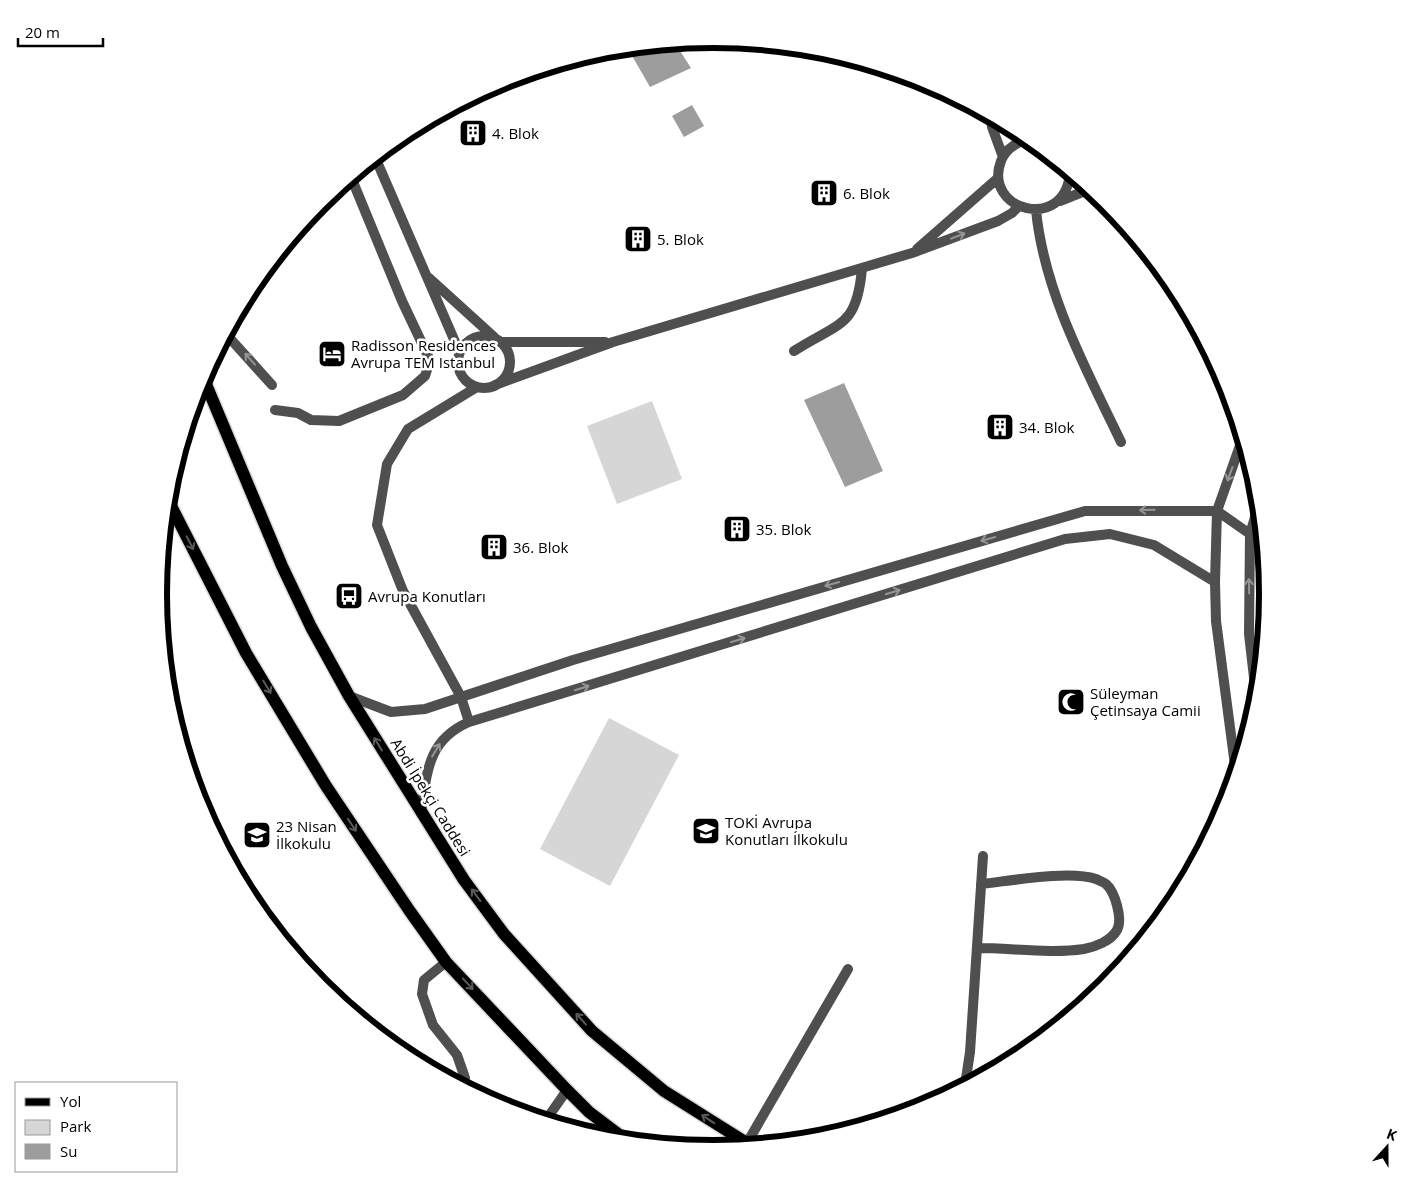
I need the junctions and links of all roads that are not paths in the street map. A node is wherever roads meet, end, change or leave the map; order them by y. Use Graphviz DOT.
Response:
graph roads {
  1 [pos="992,124"];
  2 [pos="1019,142"];
  3 [pos="1003,156"];
  4 [pos="378,162"];
  5 [pos="998,178"];
  6 [pos="1069,179"];
  7 [pos="353,183"];
  8 [pos="1083,192"];
  9 [pos="1056,202"];
  10 [pos="1020,206"];
  11 [pos="1036,210"];
  12 [pos="912,253"];
  13 [pos="862,268"];
  14 [pos="424,274"];
  15 [pos="231,339"];
  16 [pos="498,340"];
  17 [pos="613,342"];
  18 [pos="794,351"];
  19 [pos="459,352"];
  20 [pos="272,385"];
  21 [pos="495,385"];
  22 [pos="477,387"];
  23 [pos="208,389"];
  24 [pos="275,410"];
  25 [pos="1121,442"];
  26 [pos="1240,447"];
  27 [pos="174,511"];
  28 [pos="1217,511"];
  29 [pos="1255,520"];
  30 [pos="1250,534"];
  31 [pos="1215,582"];
  32 [pos="1254,674"];
  33 [pos="349,696"];
  34 [pos="461,697"];
  35 [pos="469,722"];
  36 [pos="1234,758"];
  37 [pos="421,813"];
  38 [pos="983,856"];
  39 [pos="981,884"];
  40 [pos="977,948"];
  41 [pos="446,962"];
  42 [pos="848,969"];
  43 [pos="970,1052"];
  44 [pos="971,1074"];
  45 [pos="966,1077"];
  46 [pos="464,1079"];
  47 [pos="568,1090"];
  48 [pos="549,1114"];
  49 [pos="613,1130"];
  50 [pos="753,1138"];
  51 [pos="740,1139"];
  1 -- 3 [label="street"];
  2 -- 3 [label="street"];
  3 -- 5 [label="street"];
  4 -- 14 [label="street"];
  5 -- 10 [label="street"];
  5 -- 12 [label="street"];
  6 -- 9 [label="street"];
  7 -- 24 [label="street"];
  8 -- 9 [label="street"];
  9 -- 11 [label="street"];
  10 -- 11 [label="street"];
  12 -- 10 [label="street, one-way"];
  11 -- 25 [label="street"];
  12 -- 13 [label="street"];
  13 -- 17 [label="street"];
  13 -- 18 [label="street"];
  14 -- 16 [label="street"];
  14 -- 19 [label="street"];
  20 -- 15 [label="street, one-way"];
  16 -- 17 [label="street"];
  16 -- 19 [label="street"];
  16 -- 21 [label="street"];
  17 -- 21 [label="street"];
  19 -- 22 [label="street"];
  21 -- 22 [label="street"];
  22 -- 34 [label="street"];
  23 -- 33 [label="main road, Abdi İpekçi Caddesi"];
  26 -- 28 [label="street, one-way"];
  27 -- 41 [label="main road, one-way"];
  28 -- 30 [label="street"];
  28 -- 31 [label="street"];
  28 -- 34 [label="street, one-way"];
  29 -- 30 [label="street"];
  32 -- 30 [label="street, one-way"];
  35 -- 31 [label="street, one-way"];
  31 -- 36 [label="street"];
  33 -- 34 [label="street"];
  37 -- 33 [label="main road, Abdi İpekçi Caddesi, one-way"];
  34 -- 35 [label="street"];
  37 -- 35 [label="street, one-way"];
  51 -- 37 [label="main road, Abdi İpekçi Caddesi, one-way"];
  38 -- 39 [label="street"];
  39 -- 40 [label="street"];
  39 -- 40 [label="street"];
  40 -- 43 [label="street"];
  41 -- 46 [label="street"];
  41 -- 47 [label="main road, one-way"];
  42 -- 50 [label="street"];
  43 -- 44 [label="street"];
  43 -- 45 [label="street"];
  47 -- 48 [label="street"];
  47 -- 49 [label="main road"];
}
